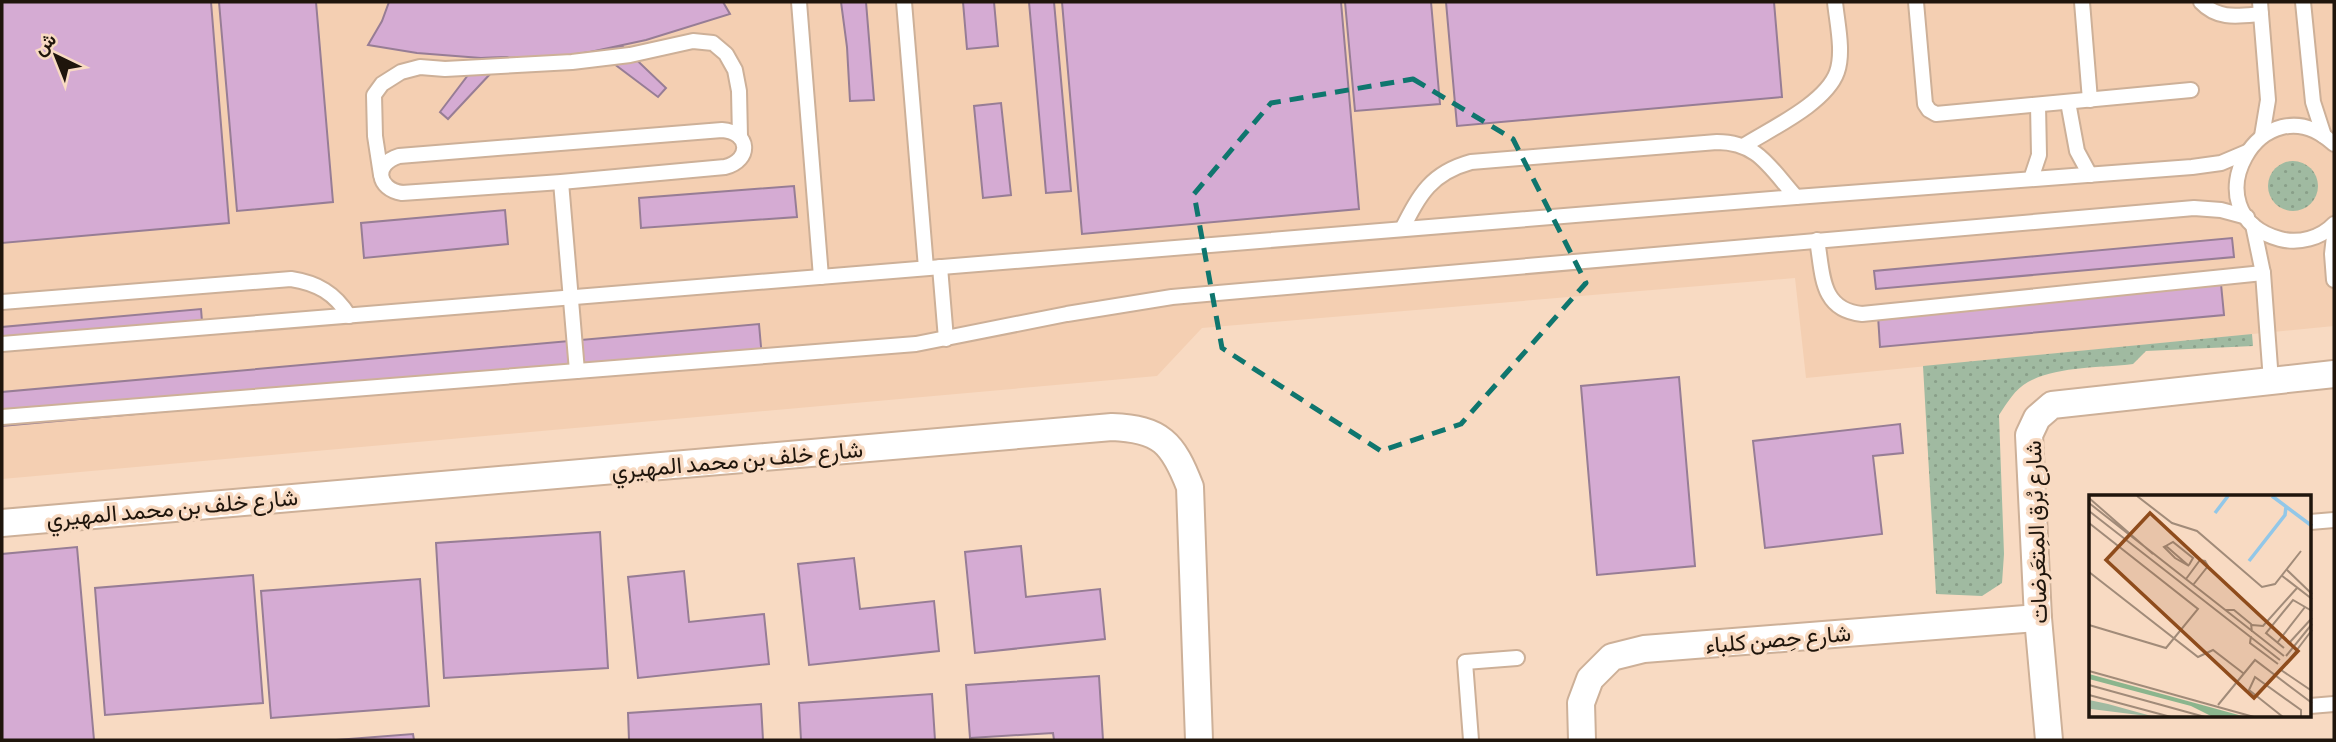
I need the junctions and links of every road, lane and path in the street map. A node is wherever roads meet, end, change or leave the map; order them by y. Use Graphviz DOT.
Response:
graph roads {
  1 [pos="799,2"];
  2 [pos="904,2"];
  3 [pos="1835,2"];
  4 [pos="1916,2"];
  5 [pos="2082,2"];
  6 [pos="2201,2"];
  7 [pos="2303,2"];
  8 [pos="2260,8"];
  9 [pos="2191,90"];
  10 [pos="2091,100"];
  11 [pos="2068,102"];
  12 [pos="2038,105"];
  13 [pos="2262,136"];
  14 [pos="740,137"];
  15 [pos="2329,140"];
  16 [pos="1745,145"];
  17 [pos="2247,152"];
  18 [pos="2090,175"];
  19 [pos="381,177"];
  20 [pos="2031,179"];
  21 [pos="561,182"];
  22 [pos="1796,197"];
  23 [pos="2250,221"];
  24 [pos="2334,224"];
  25 [pos="1402,229"];
  26 [pos="2334,236"];
  27 [pos="1817,240"];
  28 [pos="933,268"];
  29 [pos="2263,274"];
  30 [pos="821,277"];
  31 [pos="2334,280"];
  32 [pos="571,298"];
  33 [pos="2,302"];
  34 [pos="349,316"];
  35 [pos="946,339"];
  36 [pos="2,344"];
  37 [pos="577,371"];
  38 [pos="2334,374"];
  39 [pos="2271,381"];
  40 [pos="2,417"];
  41 [pos="2334,520"];
  42 [pos="2312,522"];
  43 [pos="2,523"];
  44 [pos="2038,618"];
  45 [pos="1517,658"];
  46 [pos="2334,704"];
  47 [pos="2312,706"];
  48 [pos="1199,740"];
  49 [pos="1471,740"];
  50 [pos="1582,740"];
  51 [pos="2049,740"];
  1 -- 30 [label="lane"];
  2 -- 28 [label="lane"];
  3 -- 16 [label="lane"];
  4 -- 12 [label="lane"];
  5 -- 10 [label="lane"];
  6 -- 8 [label="lane"];
  7 -- 15 [label="lane"];
  8 -- 13 [label="lane"];
  9 -- 10 [label="lane"];
  10 -- 11 [label="lane"];
  11 -- 12 [label="lane"];
  11 -- 18 [label="lane"];
  12 -- 20 [label="lane"];
  13 -- 15 [label="lane"];
  13 -- 17 [label="lane"];
  14 -- 19 [label="lane"];
  14 -- 19 [label="lane"];
  14 -- 21 [label="lane"];
  16 -- 22 [label="lane"];
  16 -- 25 [label="lane"];
  17 -- 18 [label="lane"];
  17 -- 23 [label="lane"];
  18 -- 20 [label="lane"];
  19 -- 21 [label="lane"];
  20 -- 22 [label="lane"];
  21 -- 32 [label="lane"];
  22 -- 25 [label="lane"];
  23 -- 24 [label="lane"];
  23 -- 27 [label="lane"];
  23 -- 29 [label="lane"];
  25 -- 28 [label="lane"];
  26 -- 31 [label="lane"];
  27 -- 29 [label="lane"];
  27 -- 35 [label="lane"];
  28 -- 30 [label="lane"];
  28 -- 35 [label="lane"];
  29 -- 39 [label="lane"];
  30 -- 32 [label="lane"];
  32 -- 34 [label="lane"];
  32 -- 37 [label="lane"];
  33 -- 34 [label="lane"];
  34 -- 36 [label="lane"];
  35 -- 37 [label="lane"];
  37 -- 40 [label="lane"];
  38 -- 39 [label="street, شارع بُرق المِتعَرضات"];
  39 -- 44 [label="street, شارع بُرق المِتعَرضات"];
  41 -- 42 [label="lane"];
  43 -- 48 [label="street, شارع خلف بن محمد المهيري"];
  44 -- 50 [label="street, شارع حِصن كلباء"];
  44 -- 51 [label="street, شارع بُرق المِتعَرضات"];
  45 -- 49 [label="lane"];
  46 -- 47 [label="lane"];
}
